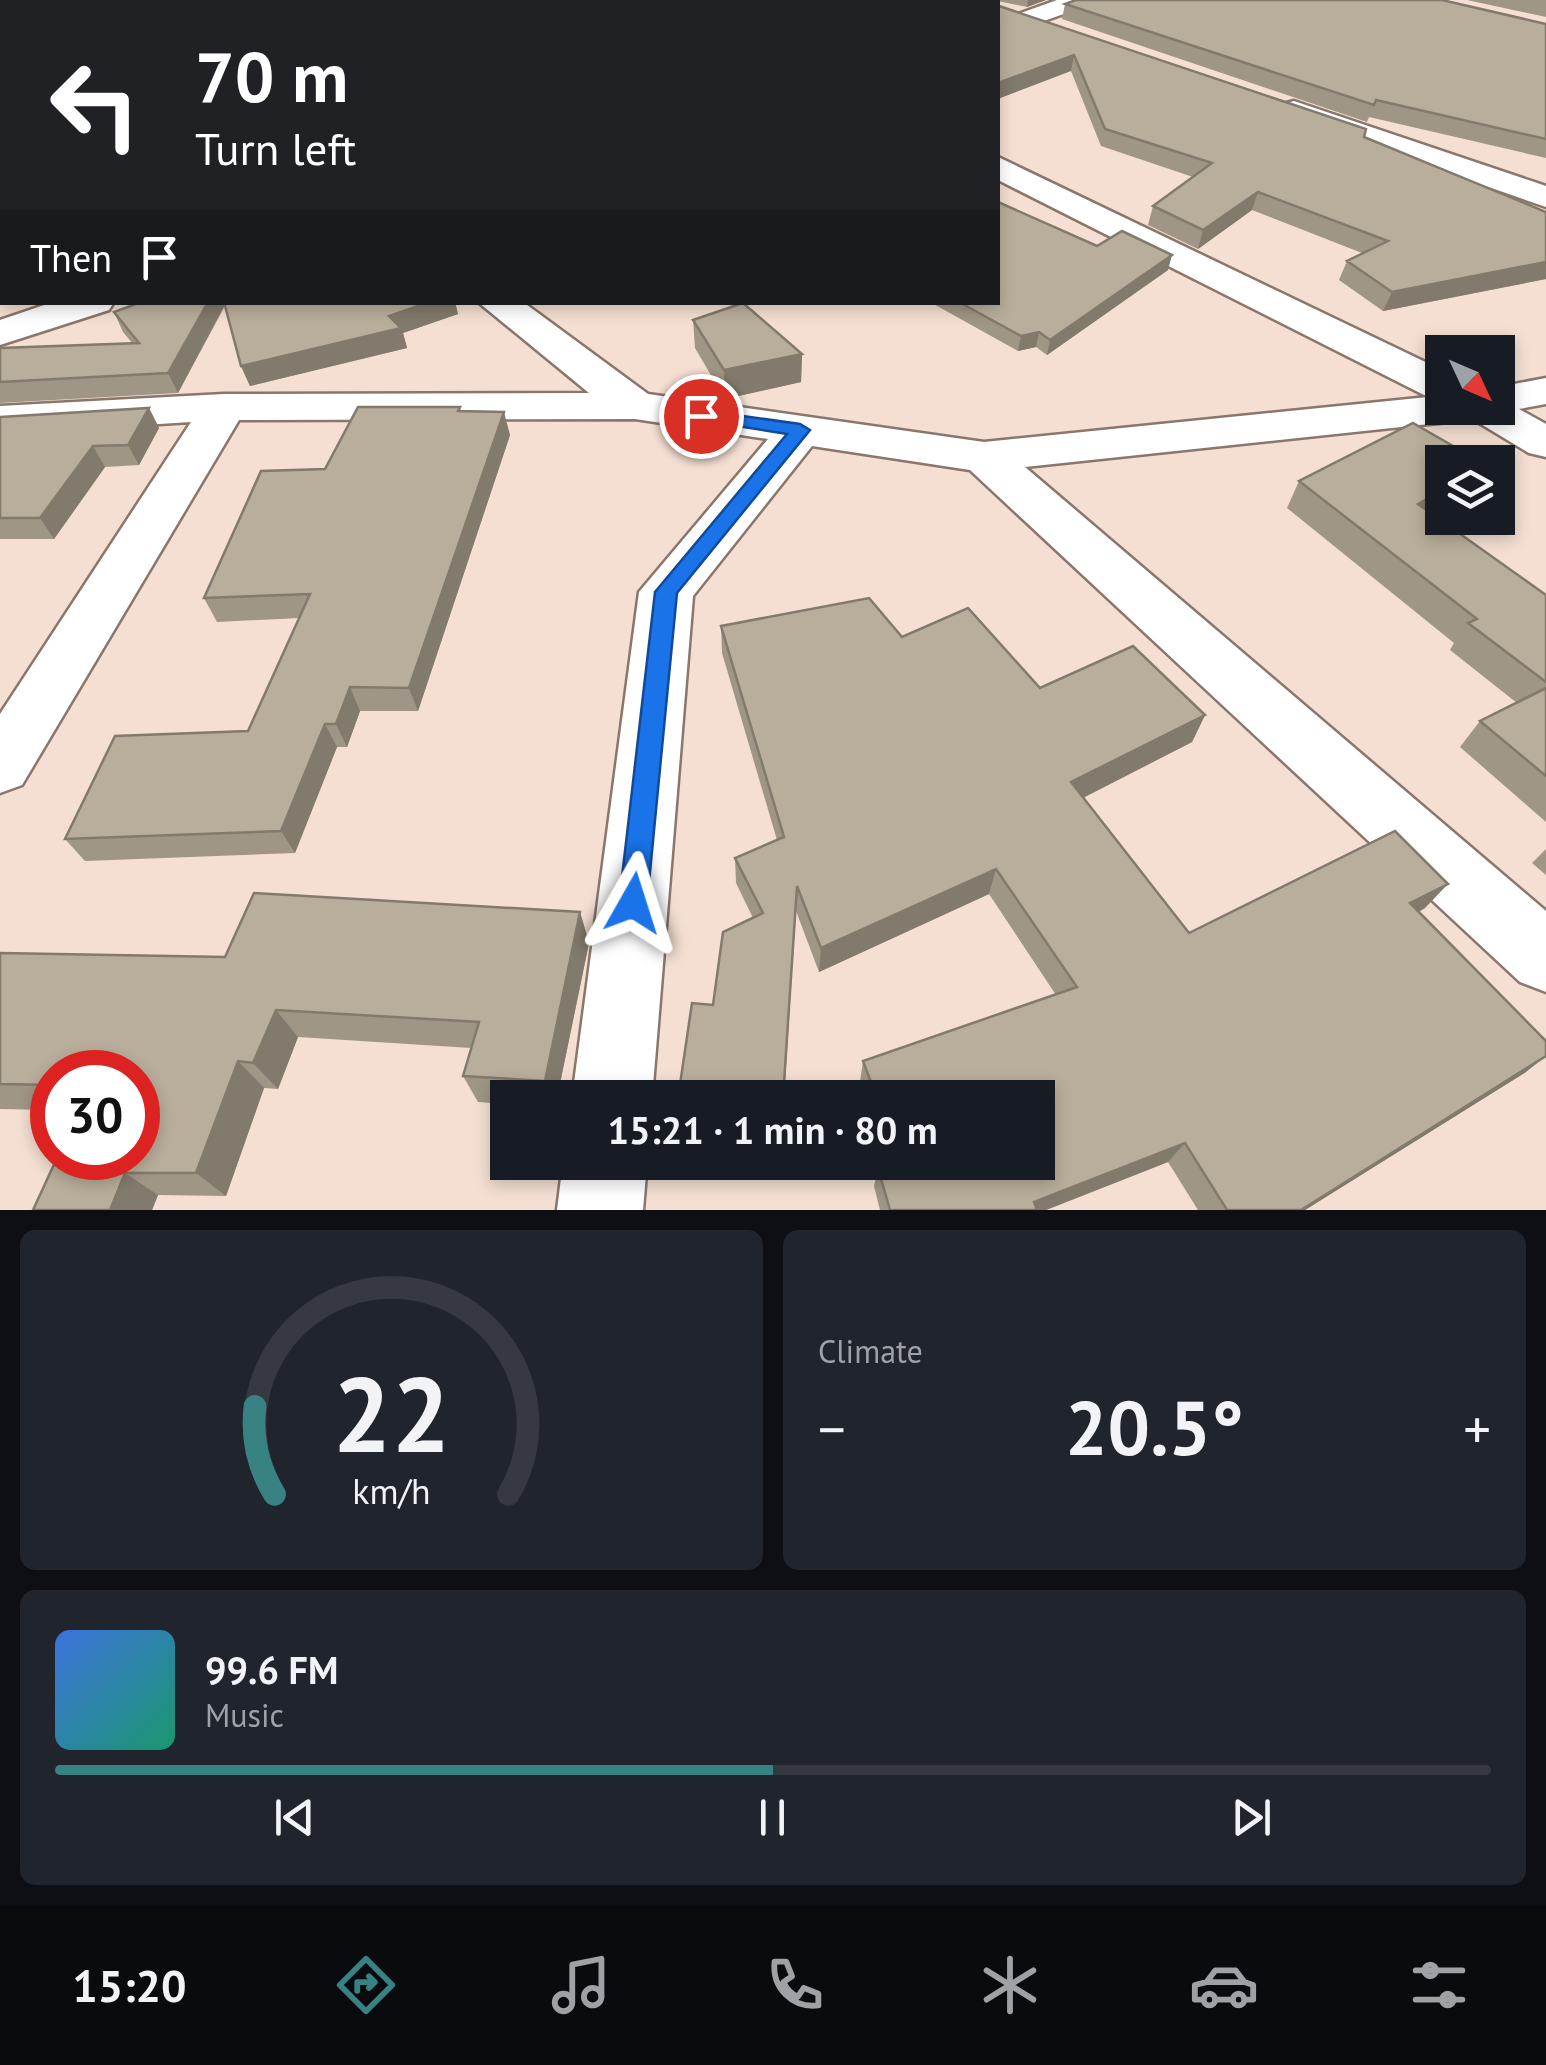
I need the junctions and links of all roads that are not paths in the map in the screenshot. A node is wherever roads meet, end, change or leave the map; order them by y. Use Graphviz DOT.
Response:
graph roads {
  1 [pos="1080,0"];
  2 [pos="1000,9"];
  3 [pos="1029,19"];
  4 [pos="1000,29"];
  5 [pos="1068,33"];
  6 [pos="1270,102"];
  7 [pos="1000,168"];
  8 [pos="1546,197"];
  9 [pos="84,305"];
  10 [pos="501,305"];
  11 [pos="3,328"];
  12 [pos="1425,379"];
  13 [pos="1546,390"];
  14 [pos="1515,396"];
  15 [pos="635,406"];
  16 [pos="224,407"];
  17 [pos="1425,410"];
  18 [pos="0,420"];
  19 [pos="1514,425"];
  20 [pos="800,430"];
  21 [pos="1546,443"];
  22 [pos="984,457"];
  23 [pos="0,766"];
  24 [pos="1546,957"];
  25 [pos="614,1080"];
  26 [pos="604,1180"];
  27 [pos="600,1210"];
  1 -- 3 [label="street"];
  2 -- 3 [label="street"];
  3 -- 4 [label="street"];
  3 -- 5 [label="street"];
  6 -- 8 [label="street"];
  7 -- 12 [label="street"];
  9 -- 11 [label="street"];
  10 -- 15 [label="street"];
  13 -- 14 [label="street"];
  15 -- 16 [label="street"];
  15 -- 20 [label="street"];
  16 -- 18 [label="street"];
  16 -- 23 [label="street"];
  17 -- 22 [label="street"];
  19 -- 21 [label="street"];
  20 -- 22 [label="street"];
  20 -- 25 [label="street"];
  22 -- 24 [label="street"];
  26 -- 27 [label="street"];
}
